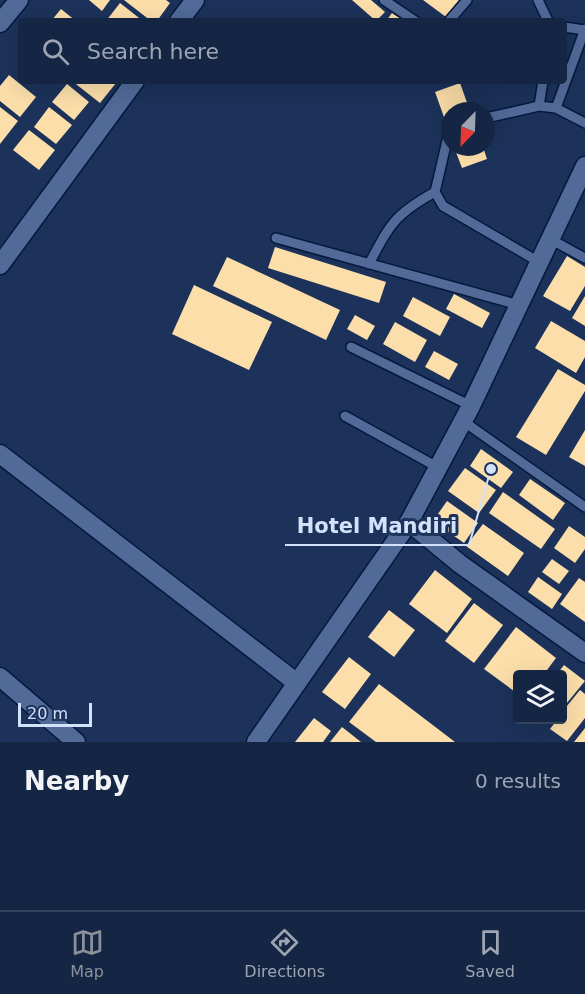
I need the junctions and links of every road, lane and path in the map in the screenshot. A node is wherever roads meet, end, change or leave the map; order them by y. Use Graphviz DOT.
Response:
graph roads {
  1 [pos="19,0"];
  2 [pos="195,0"];
  3 [pos="384,0"];
  4 [pos="467,0"];
  5 [pos="538,0"];
  6 [pos="181,18"];
  7 [pos="411,18"];
  8 [pos="452,18"];
  9 [pos="547,18"];
  10 [pos="0,23"];
  11 [pos="567,27"];
  12 [pos="585,30"];
  13 [pos="567,78"];
  14 [pos="133,84"];
  15 [pos="543,84"];
  16 [pos="565,84"];
  17 [pos="539,106"];
  18 [pos="556,108"];
  19 [pos="495,116"];
  20 [pos="585,123"];
  21 [pos="443,156"];
  22 [pos="585,166"];
  23 [pos="435,192"];
  24 [pos="276,238"];
  25 [pos="550,239"];
  26 [pos="585,258"];
  27 [pos="539,262"];
  28 [pos="369,264"];
  29 [pos="0,265"];
  30 [pos="519,305"];
  31 [pos="351,347"];
  32 [pos="467,414"];
  33 [pos="345,416"];
  34 [pos="0,454"];
  35 [pos="439,468"];
  36 [pos="585,507"];
  37 [pos="409,522"];
  38 [pos="585,653"];
  39 [pos="0,677"];
  40 [pos="297,683"];
  41 [pos="76,742"];
  42 [pos="256,742"];
  1 -- 10 [label="street"];
  2 -- 6 [label="street"];
  3 -- 7 [label="lane"];
  4 -- 8 [label="lane"];
  5 -- 9 [label="lane"];
  11 -- 12 [label="lane"];
  12 -- 13 [label="lane"];
  14 -- 29 [label="street"];
  15 -- 17 [label="lane"];
  16 -- 18 [label="lane"];
  17 -- 18 [label="lane"];
  17 -- 19 [label="lane"];
  18 -- 20 [label="lane"];
  21 -- 23 [label="lane"];
  22 -- 25 [label="street"];
  23 -- 27 [label="lane"];
  23 -- 28 [label="lane"];
  24 -- 28 [label="lane"];
  25 -- 26 [label="lane"];
  25 -- 27 [label="street"];
  27 -- 30 [label="street"];
  28 -- 30 [label="lane"];
  30 -- 32 [label="street"];
  31 -- 32 [label="lane"];
  32 -- 35 [label="street"];
  32 -- 36 [label="lane"];
  33 -- 35 [label="lane"];
  34 -- 40 [label="street"];
  35 -- 37 [label="street"];
  37 -- 38 [label="street"];
  37 -- 40 [label="street"];
  39 -- 41 [label="street"];
  40 -- 42 [label="street"];
}
